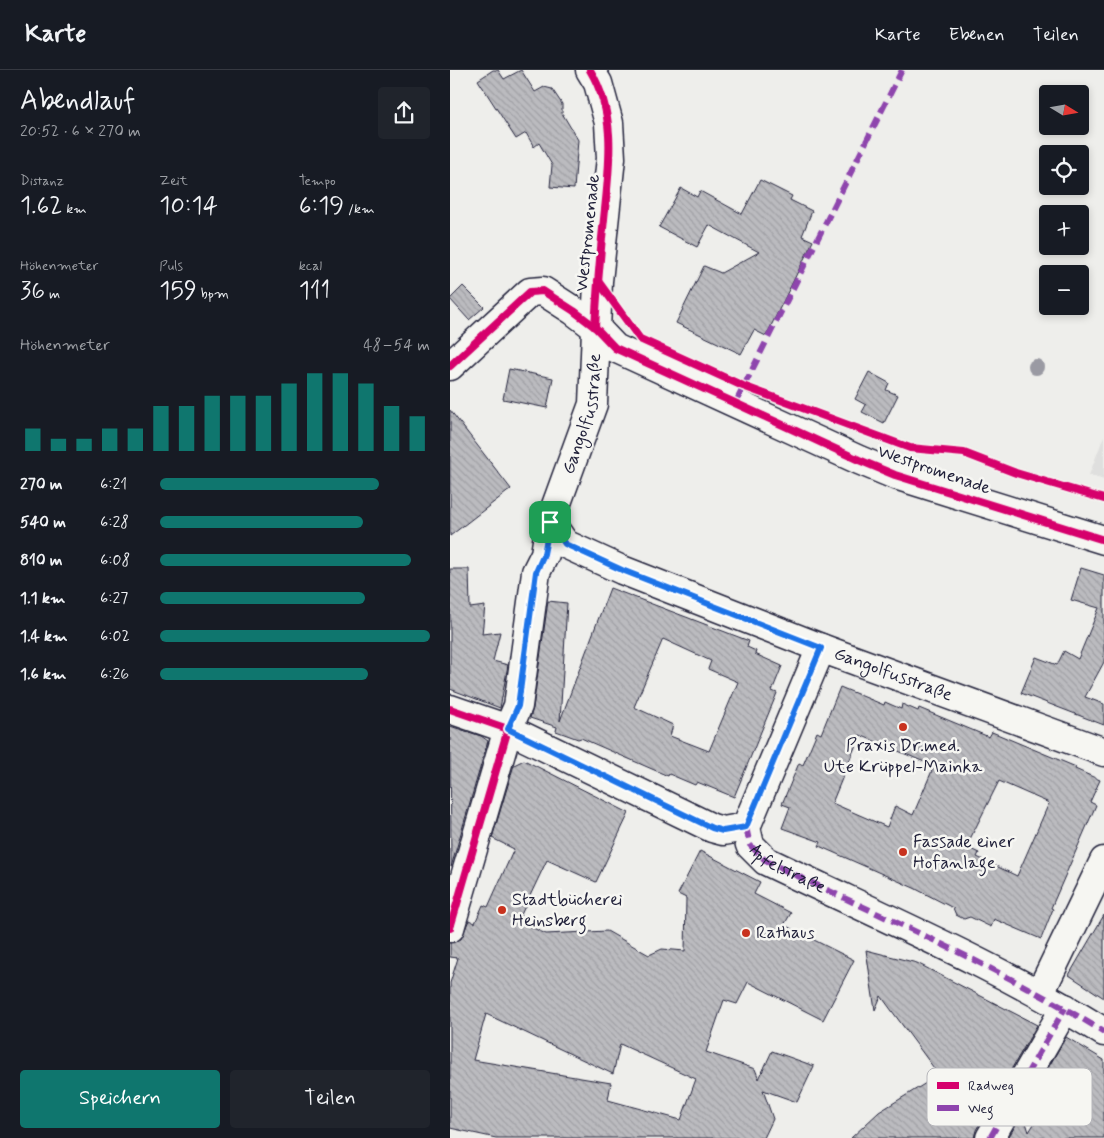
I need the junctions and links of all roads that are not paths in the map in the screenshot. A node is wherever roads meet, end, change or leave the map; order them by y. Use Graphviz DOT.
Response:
graph roads {
  1 [pos="590,70"];
  2 [pos="595,327"];
  3 [pos="450,366"];
  4 [pos="550,522"];
  5 [pos="1104,540"];
  6 [pos="821,648"];
  7 [pos="450,709"];
  8 [pos="508,729"];
  9 [pos="1104,752"];
  10 [pos="746,827"];
  11 [pos="1104,861"];
  12 [pos="450,928"];
  13 [pos="1040,993"];
  14 [pos="1065,1008"];
  15 [pos="1104,1032"];
  16 [pos="1030,1068"];
  17 [pos="997,1126"];
  18 [pos="990,1138"];
  1 -- 2 [label="street, Westpromenade"];
  2 -- 3 [label="street"];
  2 -- 4 [label="street, Gangolfusstraße"];
  2 -- 5 [label="street, Westpromenade"];
  4 -- 6 [label="street, Gangolfusstraße"];
  4 -- 8 [label="street"];
  6 -- 9 [label="street, Gangolfusstraße"];
  6 -- 10 [label="street"];
  7 -- 8 [label="street, Apfelstraße"];
  8 -- 10 [label="street, Apfelstraße"];
  8 -- 12 [label="street"];
  10 -- 13 [label="street, Apfelstraße"];
  11 -- 13 [label="street"];
  13 -- 14 [label="street, Apfelstraße"];
  14 -- 15 [label="street, Apfelstraße"];
  14 -- 16 [label="street"];
  17 -- 18 [label="street"];
}
